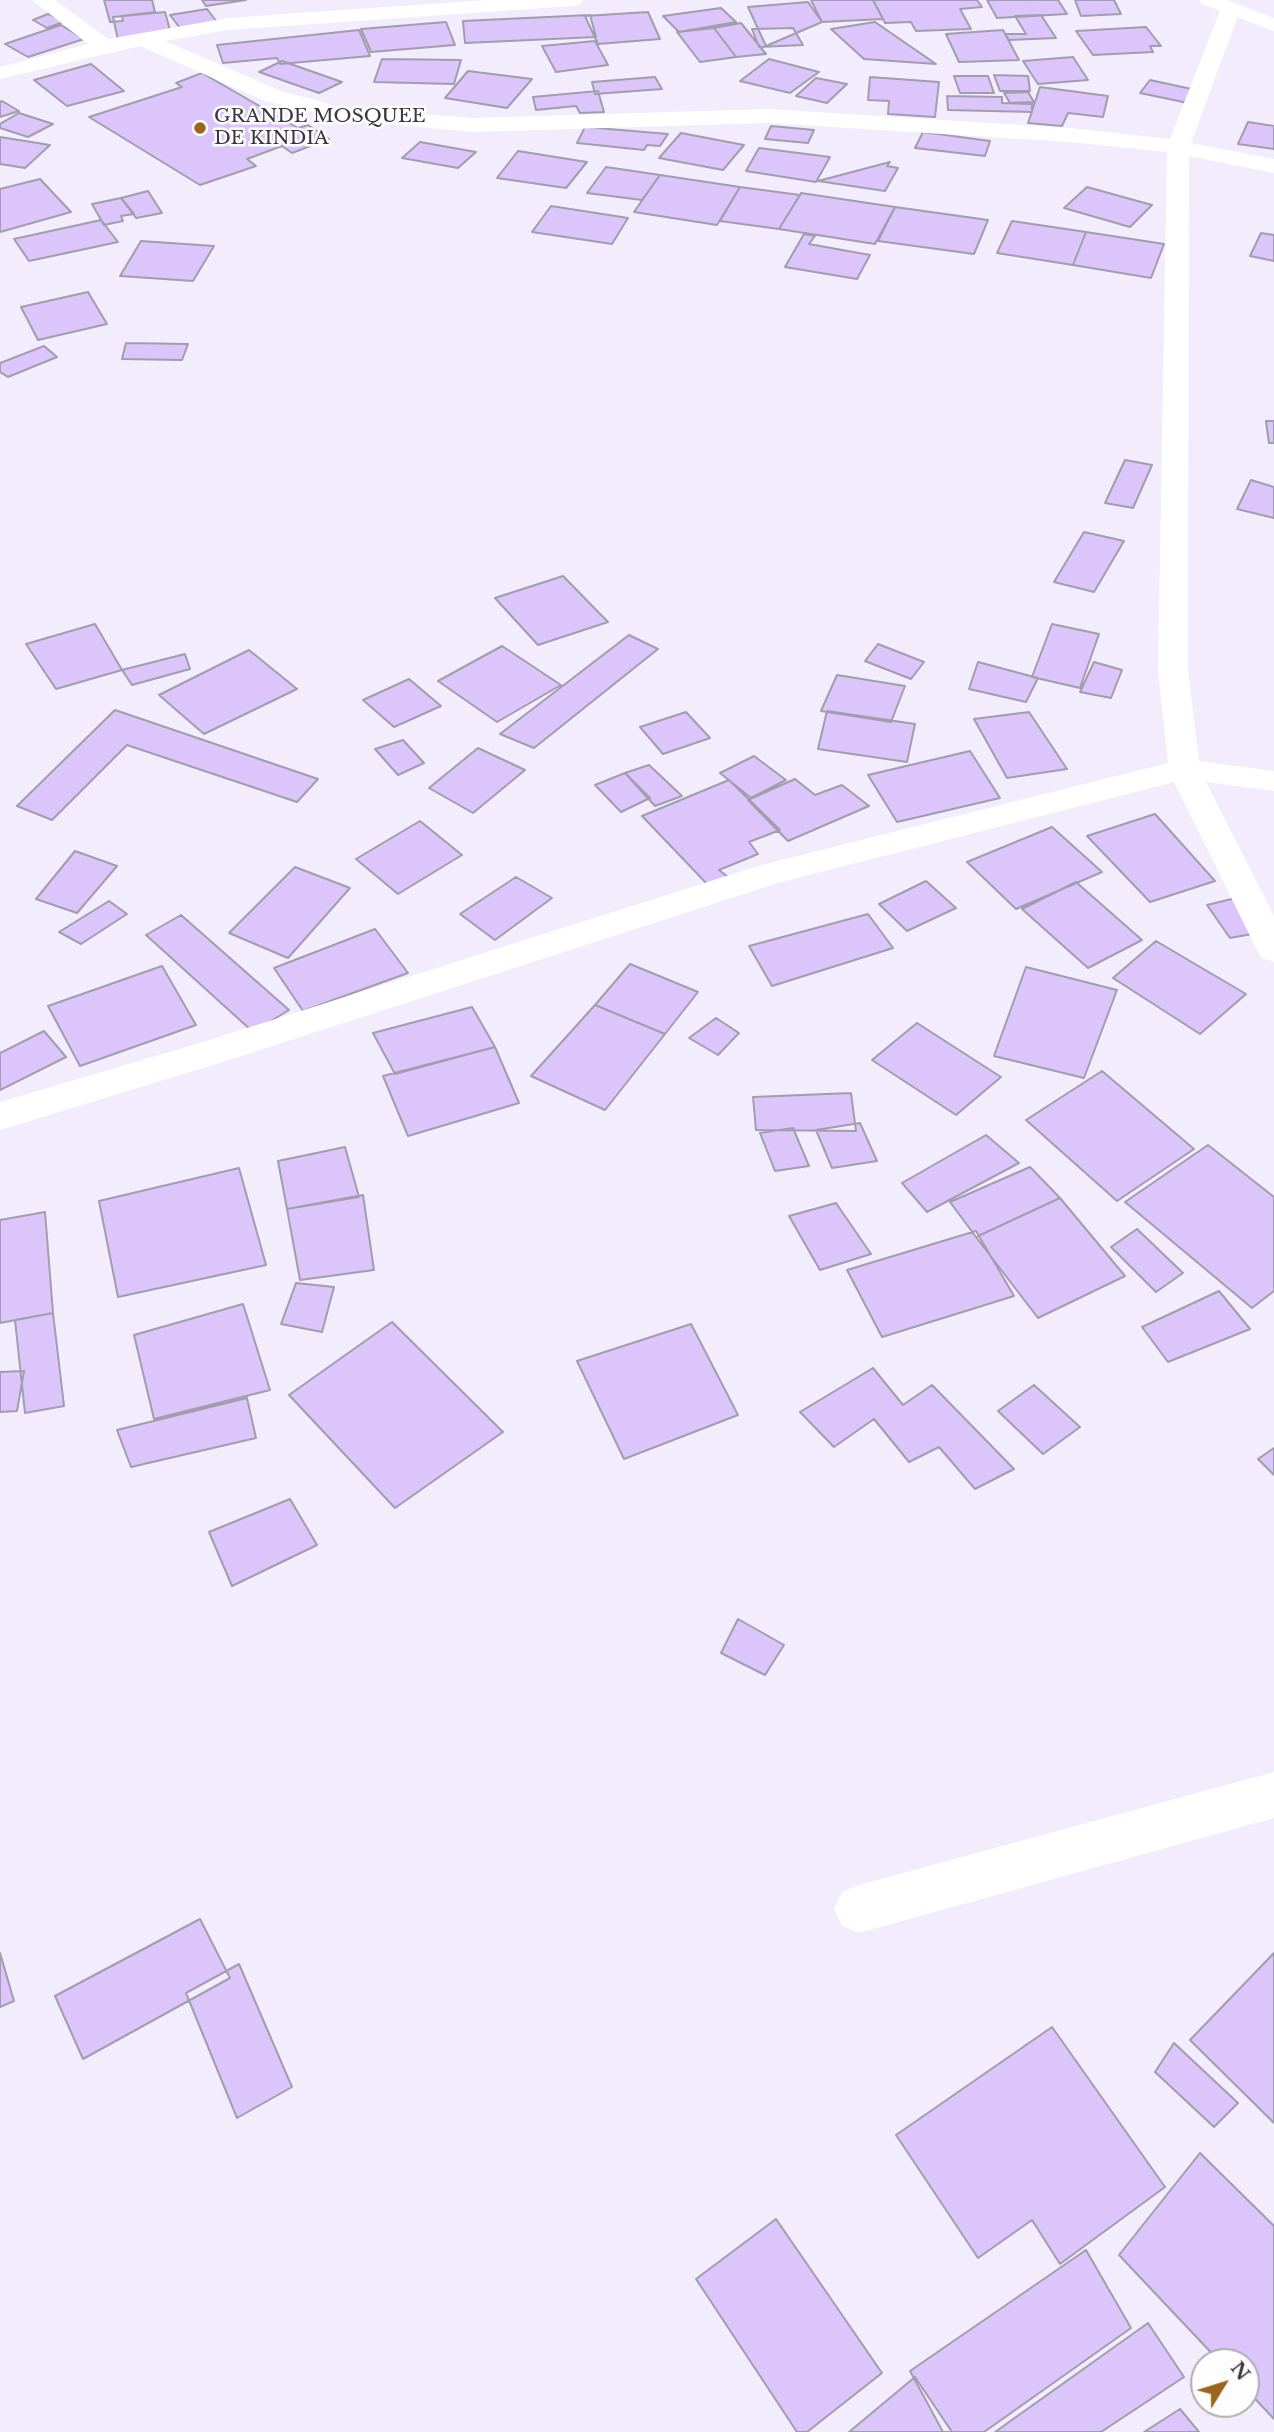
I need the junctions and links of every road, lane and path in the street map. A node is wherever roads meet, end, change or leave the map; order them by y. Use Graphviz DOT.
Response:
graph roads {
  1 [pos="42,0"];
  2 [pos="573,0"];
  3 [pos="1220,4"];
  4 [pos="1274,25"];
  5 [pos="144,40"];
  6 [pos="104,46"];
  7 [pos="0,73"];
  8 [pos="1178,147"];
  9 [pos="1274,166"];
  10 [pos="1184,769"];
  11 [pos="1274,781"];
  12 [pos="1274,950"];
  13 [pos="0,1116"];
  14 [pos="1274,1794"];
  15 [pos="859,1909"];
  1 -- 6 [label="street"];
  2 -- 5 [label="street"];
  3 -- 4 [label="street"];
  3 -- 8 [label="street"];
  5 -- 6 [label="street"];
  5 -- 8 [label="street"];
  6 -- 7 [label="street"];
  8 -- 9 [label="street"];
  8 -- 10 [label="street"];
  10 -- 11 [label="street"];
  10 -- 12 [label="street"];
  10 -- 13 [label="street"];
  14 -- 15 [label="street"];
}
